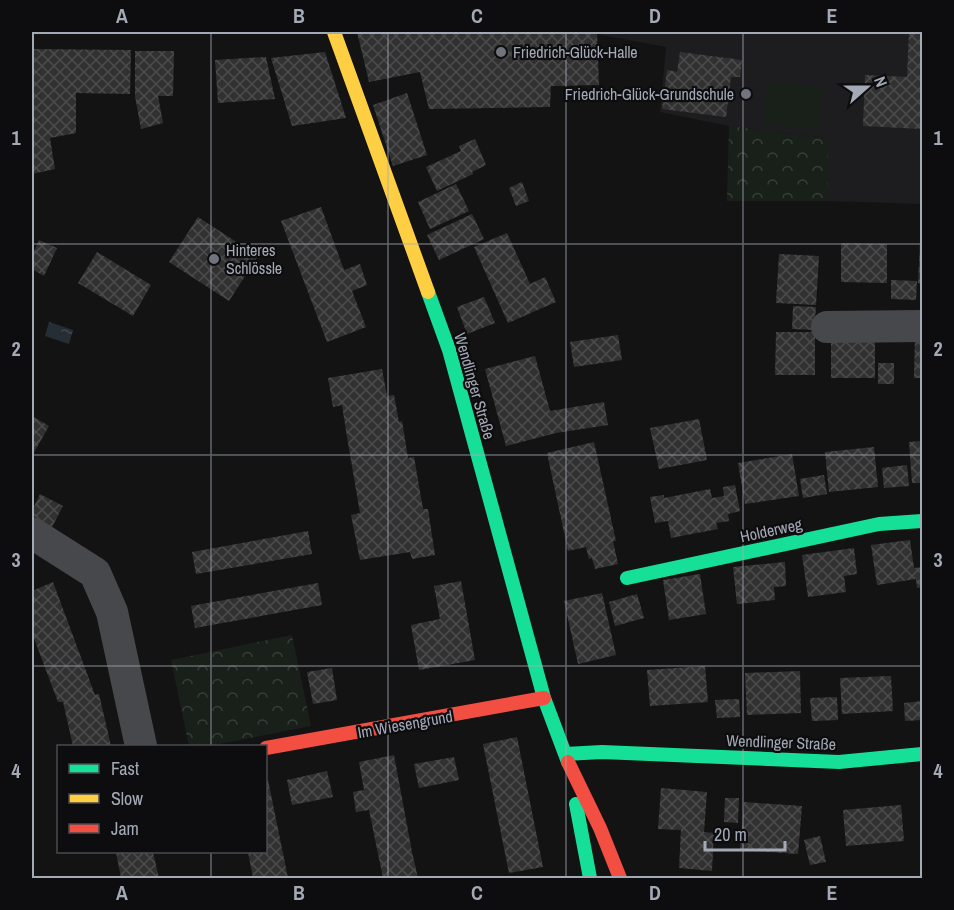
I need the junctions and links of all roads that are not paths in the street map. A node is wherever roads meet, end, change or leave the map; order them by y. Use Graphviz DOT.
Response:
graph roads {
  1 [pos="334,32"];
  2 [pos="922,326"];
  3 [pos="826,327"];
  4 [pos="922,521"];
  5 [pos="32,533"];
  6 [pos="627,578"];
  7 [pos="544,698"];
  8 [pos="141,745"];
  9 [pos="267,748"];
  10 [pos="565,754"];
  11 [pos="922,754"];
  12 [pos="572,772"];
  13 [pos="590,879"];
  14 [pos="620,879"];
  1 -- 7 [label="main road, Wendlinger Straße"];
  2 -- 3 [label="street"];
  4 -- 6 [label="main road, Holderweg"];
  5 -- 8 [label="street"];
  7 -- 9 [label="main road, Im Wiesengrund"];
  7 -- 10 [label="main road, Wendlinger Straße"];
  10 -- 11 [label="main road, Wendlinger Straße"];
  10 -- 12 [label="main road, Wendlinger Straße"];
  12 -- 13 [label="main road, Wendlinger Straße"];
  12 -- 14 [label="main road, Wendlinger Straße"];
}
